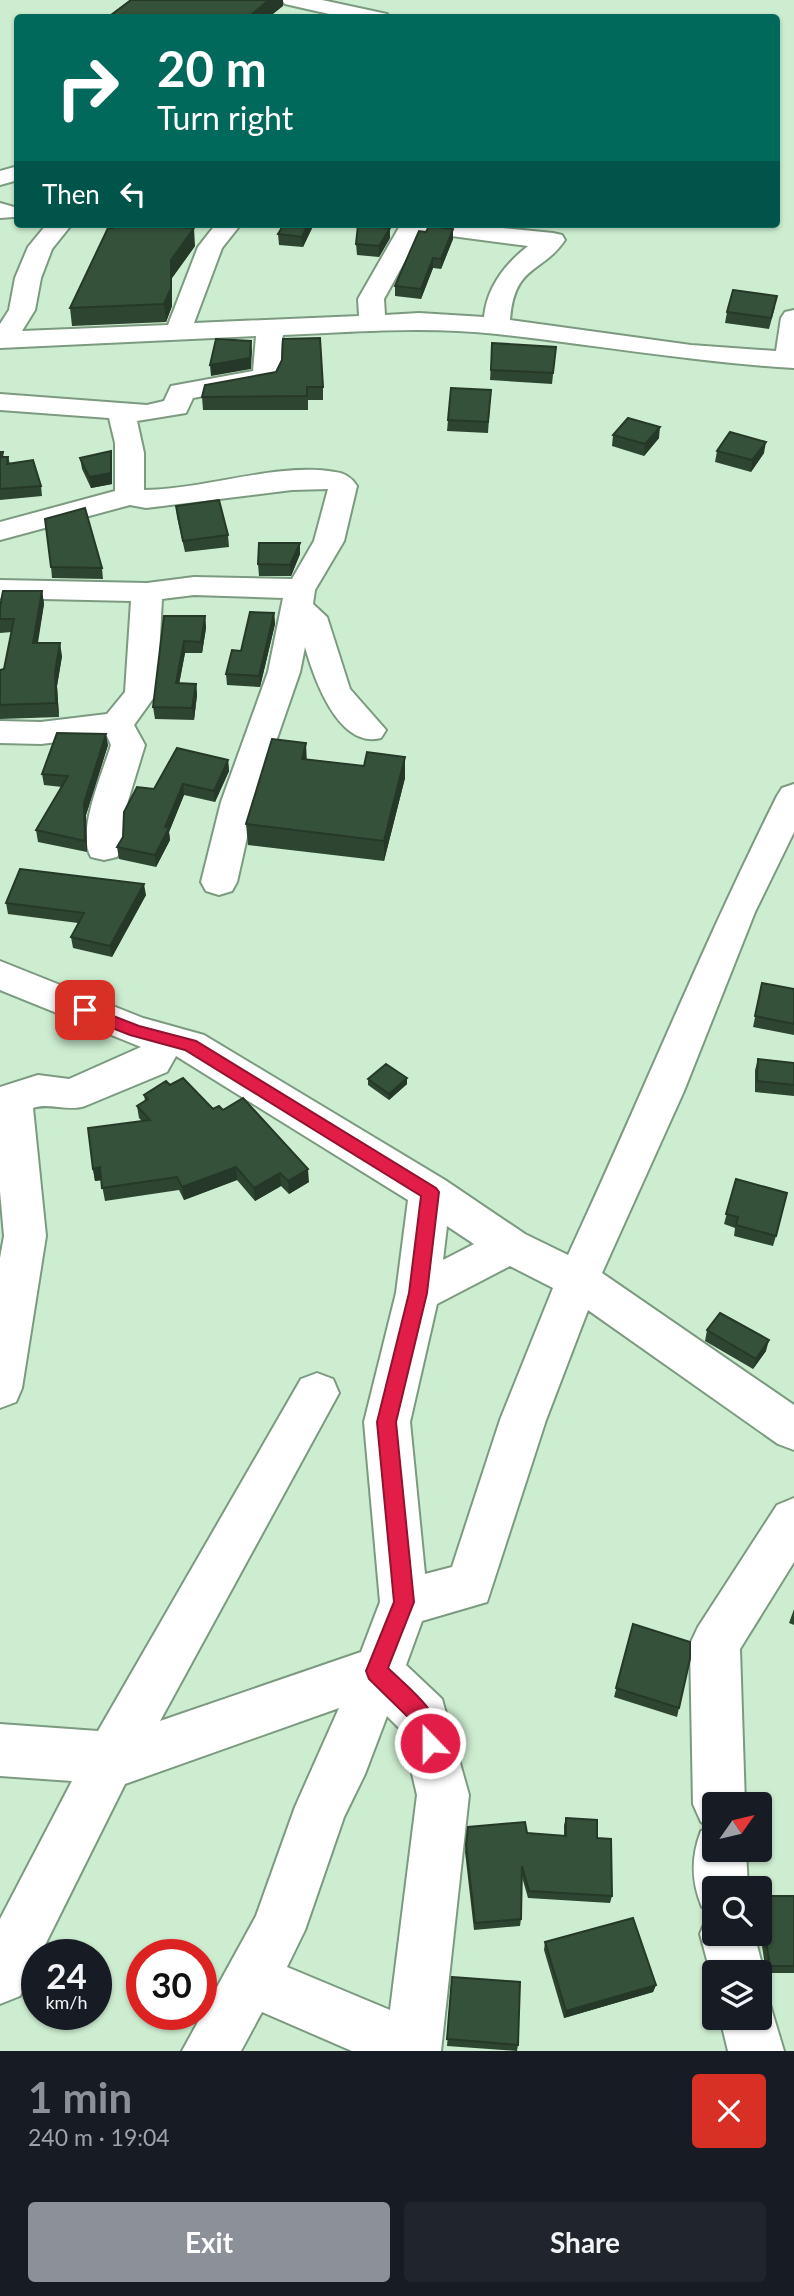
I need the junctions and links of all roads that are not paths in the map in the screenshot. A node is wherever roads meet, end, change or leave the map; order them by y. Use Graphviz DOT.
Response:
graph roads {
  1 [pos="292,0"];
  2 [pos="360,14"];
  3 [pos="57,228"];
  4 [pos="226,228"];
  5 [pos="412,228"];
  6 [pos="441,228"];
  7 [pos="509,238"];
  8 [pos="522,262"];
  9 [pos="794,318"];
  10 [pos="372,323"];
  11 [pos="496,326"];
  12 [pos="272,328"];
  13 [pos="178,332"];
  14 [pos="1,340"];
  15 [pos="792,360"];
  16 [pos="0,402"];
  17 [pos="120,412"];
  18 [pos="129,496"];
  19 [pos="0,531"];
  20 [pos="0,589"];
  21 [pos="147,592"];
  22 [pos="298,598"];
  23 [pos="117,724"];
  24 [pos="369,730"];
  25 [pos="0,732"];
  26 [pos="794,796"];
  27 [pos="104,848"];
  28 [pos="219,882"];
  29 [pos="0,975"];
  30 [pos="167,1039"];
  31 [pos="6,1101"];
  32 [pos="430,1192"];
  33 [pos="510,1246"];
  34 [pos="578,1280"];
  35 [pos="418,1293"];
  36 [pos="0,1388"];
  37 [pos="317,1393"];
  38 [pos="794,1430"];
  39 [pos="794,1520"];
  40 [pos="404,1602"];
  41 [pos="376,1671"];
  42 [pos="0,1750"];
  43 [pos="111,1758"];
  44 [pos="719,1792"];
  45 [pos="0,1976"];
  46 [pos="250,1979"];
  47 [pos="413,2050"];
  48 [pos="210,2051"];
  1 -- 2 [label="street"];
  3 -- 14 [label="street"];
  4 -- 13 [label="street"];
  5 -- 10 [label="street"];
  6 -- 7 [label="street"];
  7 -- 8 [label="street"];
  7 -- 8 [label="street"];
  8 -- 11 [label="street"];
  9 -- 15 [label="street"];
  10 -- 11 [label="street"];
  10 -- 12 [label="street"];
  11 -- 15 [label="street"];
  12 -- 13 [label="street"];
  12 -- 17 [label="street"];
  13 -- 14 [label="street"];
  16 -- 17 [label="street"];
  17 -- 18 [label="street"];
  18 -- 19 [label="street"];
  18 -- 22 [label="street"];
  20 -- 21 [label="street"];
  21 -- 22 [label="street"];
  21 -- 23 [label="street"];
  22 -- 24 [label="street"];
  22 -- 28 [label="street"];
  23 -- 25 [label="street"];
  23 -- 27 [label="street"];
  26 -- 34 [label="street"];
  29 -- 30 [label="street"];
  30 -- 31 [label="street"];
  30 -- 32 [label="street"];
  31 -- 36 [label="street"];
  32 -- 33 [label="street"];
  32 -- 35 [label="street"];
  33 -- 34 [label="street"];
  33 -- 35 [label="street"];
  34 -- 38 [label="street"];
  34 -- 40 [label="street"];
  35 -- 40 [label="street"];
  37 -- 43 [label="street"];
  39 -- 44 [label="street"];
  40 -- 41 [label="street"];
  41 -- 43 [label="street"];
  41 -- 46 [label="street"];
  41 -- 47 [label="street"];
  42 -- 43 [label="street"];
  43 -- 45 [label="street"];
  46 -- 47 [label="street"];
  46 -- 48 [label="street"];
}
